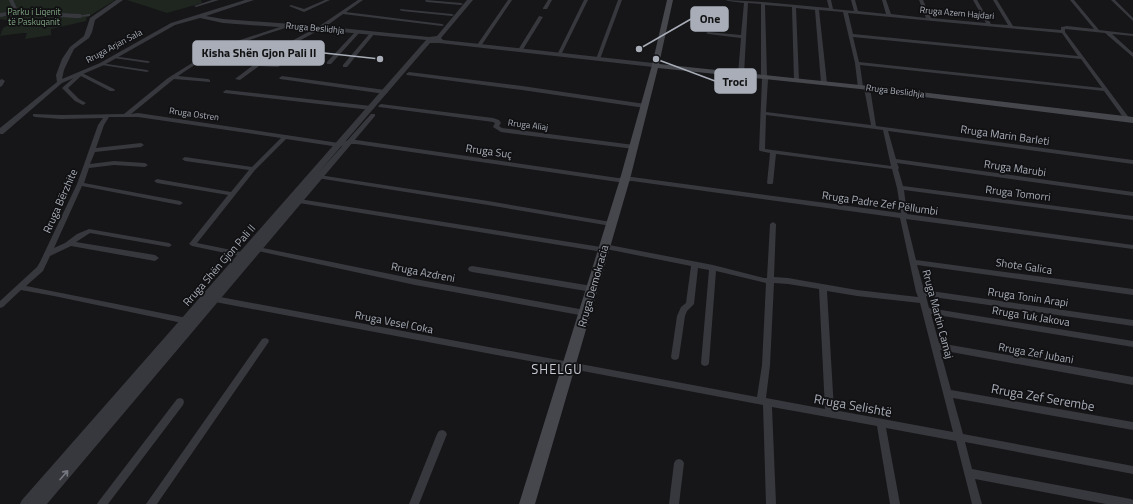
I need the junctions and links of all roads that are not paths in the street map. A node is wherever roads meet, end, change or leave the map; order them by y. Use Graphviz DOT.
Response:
graph roads {
  1 [pos="11,0"];
  2 [pos="120,0"];
  3 [pos="217,0"];
  4 [pos="251,0"];
  5 [pos="328,0"];
  6 [pos="361,0"];
  7 [pos="427,0"];
  8 [pos="470,0"];
  9 [pos="510,0"];
  10 [pos="550,0"];
  11 [pos="586,0"];
  12 [pos="620,0"];
  13 [pos="670,0"];
  14 [pos="728,0"];
  15 [pos="829,0"];
  16 [pos="853,0"];
  17 [pos="884,0"];
  18 [pos="921,0"];
  19 [pos="975,0"];
  20 [pos="995,0"];
  21 [pos="1072,0"];
  22 [pos="1113,0"];
  23 [pos="462,2"];
  24 [pos="746,2"];
  25 [pos="774,2"];
  26 [pos="763,3"];
  27 [pos="196,6"];
  28 [pos="291,6"];
  29 [pos="794,6"];
  30 [pos="545,8"];
  31 [pos="817,9"];
  32 [pos="402,10"];
  33 [pos="831,10"];
  34 [pos="845,11"];
  35 [pos="16,12"];
  36 [pos="856,12"];
  37 [pos="342,13"];
  38 [pos="0,15"];
  39 [pos="88,15"];
  40 [pos="452,15"];
  41 [pos="889,15"];
  42 [pos="80,16"];
  43 [pos="200,16"];
  44 [pos="541,17"];
  45 [pos="929,19"];
  46 [pos="1133,20"];
  47 [pos="989,24"];
  48 [pos="289,25"];
  49 [pos="442,25"];
  50 [pos="1011,26"];
  51 [pos="320,28"];
  52 [pos="1098,31"];
  53 [pos="358,32"];
  54 [pos="1063,32"];
  55 [pos="1107,32"];
  56 [pos="373,33"];
  57 [pos="708,33"];
  58 [pos="1133,34"];
  59 [pos="850,35"];
  60 [pos="743,37"];
  61 [pos="434,40"];
  62 [pos="479,45"];
  63 [pos="520,50"];
  64 [pos="277,51"];
  65 [pos="302,54"];
  66 [pos="559,55"];
  67 [pos="1133,56"];
  68 [pos="114,57"];
  69 [pos="1081,58"];
  70 [pos="598,59"];
  71 [pos="148,62"];
  72 [pos="290,62"];
  73 [pos="329,63"];
  74 [pos="857,63"];
  75 [pos="102,64"];
  76 [pos="257,64"];
  77 [pos="345,66"];
  78 [pos="655,66"];
  79 [pos="61,71"];
  80 [pos="147,71"];
  81 [pos="80,74"];
  82 [pos="409,74"];
  83 [pos="741,74"];
  84 [pos="174,77"];
  85 [pos="764,77"];
  86 [pos="69,78"];
  87 [pos="282,78"];
  88 [pos="238,79"];
  89 [pos="208,80"];
  90 [pos="796,80"];
  91 [pos="60,82"];
  92 [pos="824,83"];
  93 [pos="864,88"];
  94 [pos="112,90"];
  95 [pos="1106,90"];
  96 [pos="226,92"];
  97 [pos="385,92"];
  98 [pos="83,103"];
  99 [pos="381,106"];
  100 [pos="645,106"];
  101 [pos="371,108"];
  102 [pos="764,113"];
  103 [pos="126,114"];
  104 [pos="35,115"];
  105 [pos="108,115"];
  106 [pos="1132,120"];
  107 [pos="874,128"];
  108 [pos="885,129"];
  109 [pos="0,132"];
  110 [pos="285,137"];
  111 [pos="349,142"];
  112 [pos="141,145"];
  113 [pos="339,145"];
  114 [pos="634,147"];
  115 [pos="92,150"];
  116 [pos="773,152"];
  117 [pos="186,159"];
  118 [pos="894,162"];
  119 [pos="1133,162"];
  120 [pos="145,164"];
  121 [pos="87,166"];
  122 [pos="896,168"];
  123 [pos="253,169"];
  124 [pos="319,177"];
  125 [pos="625,179"];
  126 [pos="157,181"];
  127 [pos="770,183"];
  128 [pos="80,184"];
  129 [pos="900,188"];
  130 [pos="234,194"];
  131 [pos="1133,194"];
  132 [pos="299,201"];
  133 [pos="180,203"];
  134 [pos="903,215"];
  135 [pos="1133,218"];
  136 [pos="611,224"];
  137 [pos="773,224"];
  138 [pos="70,243"];
  139 [pos="169,245"];
  140 [pos="1133,247"];
  141 [pos="604,248"];
  142 [pos="258,249"];
  143 [pos="48,254"];
  144 [pos="244,255"];
  145 [pos="155,258"];
  146 [pos="913,262"];
  147 [pos="695,265"];
  148 [pos="713,268"];
  149 [pos="472,269"];
  150 [pos="770,281"];
  151 [pos="19,287"];
  152 [pos="823,287"];
  153 [pos="592,289"];
  154 [pos="920,292"];
  155 [pos="1133,292"];
  156 [pos="215,299"];
  157 [pos="923,300"];
  158 [pos="0,305"];
  159 [pos="925,310"];
  160 [pos="585,313"];
  161 [pos="187,321"];
  162 [pos="1133,323"];
  163 [pos="265,341"];
  164 [pos="1133,344"];
  165 [pos="935,346"];
  166 [pos="675,358"];
  167 [pos="705,363"];
  168 [pos="569,366"];
  169 [pos="1133,381"];
  170 [pos="948,393"];
  171 [pos="180,402"];
  172 [pos="764,402"];
  173 [pos="830,414"];
  174 [pos="881,423"];
  175 [pos="1133,426"];
  176 [pos="442,434"];
  177 [pos="959,437"];
  178 [pos="679,463"];
  179 [pos="1133,470"];
  180 [pos="969,473"];
  181 [pos="26,504"];
  182 [pos="39,504"];
  183 [pos="102,504"];
  184 [pos="151,504"];
  185 [pos="414,504"];
  186 [pos="527,504"];
  187 [pos="674,504"];
  188 [pos="772,504"];
  189 [pos="895,504"];
  190 [pos="977,504"];
  191 [pos="1130,504"];
  1 -- 35 [label="street"];
  2 -- 79 [label="street"];
  3 -- 27 [label="street"];
  4 -- 43 [label="street, Rruga Arjan Sala"];
  5 -- 28 [label="street"];
  6 -- 37 [label="street"];
  7 -- 23 [label="street"];
  8 -- 61 [label="street, Rruga Shën Gjon Pali II"];
  9 -- 62 [label="street"];
  10 -- 30 [label="street"];
  11 -- 66 [label="street"];
  12 -- 70 [label="street"];
  13 -- 78 [label="main road, Rruga Demokracia"];
  14 -- 24 [label="street, Rruga Azem Hajdari"];
  15 -- 33 [label="street"];
  16 -- 36 [label="street"];
  17 -- 41 [label="street"];
  18 -- 45 [label="street"];
  19 -- 47 [label="street"];
  20 -- 50 [label="street"];
  21 -- 52 [label="street"];
  22 -- 46 [label="street"];
  23 -- 40 [label="street, Rruga Shën Gjon Pali II"];
  24 -- 26 [label="street, Rruga Azem Hajdari"];
  24 -- 60 [label="street"];
  25 -- 26 [label="street, Rruga Azem Hajdari"];
  25 -- 29 [label="street, Rruga Azem Hajdari"];
  26 -- 85 [label="street"];
  29 -- 31 [label="street, Rruga Azem Hajdari"];
  29 -- 90 [label="street"];
  31 -- 33 [label="street, Rruga Azem Hajdari"];
  31 -- 92 [label="street"];
  32 -- 40 [label="street"];
  33 -- 34 [label="street, Rruga Azem Hajdari"];
  34 -- 36 [label="street, Rruga Azem Hajdari"];
  34 -- 59 [label="street"];
  35 -- 38 [label="street"];
  35 -- 42 [label="street"];
  36 -- 41 [label="street, Rruga Azem Hajdari"];
  37 -- 49 [label="street"];
  37 -- 51 [label="street"];
  39 -- 42 [label="street"];
  40 -- 49 [label="street, Rruga Shën Gjon Pali II"];
  41 -- 45 [label="street, Rruga Azem Hajdari"];
  43 -- 48 [label="street, Rruga Beslidhja"];
  43 -- 68 [label="street, Rruga Arjan Sala"];
  44 -- 63 [label="street"];
  45 -- 47 [label="street, Rruga Azem Hajdari"];
  47 -- 50 [label="street, Rruga Azem Hajdari"];
  48 -- 51 [label="street, Rruga Beslidhja"];
  48 -- 84 [label="street"];
  49 -- 61 [label="street, Rruga Shën Gjon Pali II"];
  50 -- 54 [label="street, Rruga Azem Hajdari"];
  51 -- 53 [label="street, Rruga Beslidhja"];
  51 -- 64 [label="street"];
  52 -- 54 [label="street, Rruga Azem Hajdari"];
  52 -- 55 [label="street, Rruga Azem Hajdari"];
  53 -- 56 [label="street, Rruga Beslidhja"];
  53 -- 73 [label="street"];
  54 -- 69 [label="street"];
  55 -- 58 [label="street, Rruga Azem Hajdari"];
  55 -- 67 [label="street"];
  56 -- 61 [label="street, Rruga Beslidhja"];
  56 -- 77 [label="street"];
  57 -- 60 [label="street"];
  59 -- 69 [label="street"];
  59 -- 74 [label="street"];
  60 -- 83 [label="street"];
  61 -- 62 [label="street, Rruga Beslidhja"];
  61 -- 82 [label="street, Rruga Shën Gjon Pali II"];
  61 -- 97 [label="street, Rruga Shën Gjon Pali II"];
  62 -- 63 [label="street, Rruga Beslidhja"];
  63 -- 66 [label="street, Rruga Beslidhja"];
  64 -- 65 [label="street"];
  64 -- 76 [label="street"];
  66 -- 70 [label="street, Rruga Beslidhja"];
  68 -- 71 [label="street"];
  68 -- 75 [label="street, Rruga Arjan Sala"];
  69 -- 95 [label="street"];
  70 -- 78 [label="street, Rruga Beslidhja"];
  72 -- 76 [label="street"];
  74 -- 93 [label="street"];
  74 -- 95 [label="street"];
  75 -- 80 [label="street"];
  75 -- 81 [label="street, Rruga Arjan Sala"];
  76 -- 88 [label="street"];
  78 -- 83 [label="main road, Rruga Beslidhja"];
  78 -- 100 [label="main road, Rruga Demokracia"];
  79 -- 86 [label="street"];
  79 -- 91 [label="street"];
  81 -- 86 [label="street, Rruga Arjan Sala"];
  81 -- 94 [label="street"];
  81 -- 98 [label="street"];
  82 -- 99 [label="street, Rruga Shën Gjon Pali II"];
  82 -- 100 [label="street"];
  83 -- 85 [label="main road, Rruga Beslidhja"];
  84 -- 89 [label="street"];
  84 -- 103 [label="street"];
  85 -- 90 [label="main road, Rruga Beslidhja"];
  85 -- 102 [label="street"];
  86 -- 91 [label="street, Rruga Arjan Sala"];
  87 -- 97 [label="street"];
  90 -- 92 [label="main road, Rruga Beslidhja"];
  91 -- 109 [label="street, Rruga Arjan Sala"];
  92 -- 93 [label="main road, Rruga Beslidhja"];
  93 -- 106 [label="main road, Rruga Beslidhja"];
  93 -- 107 [label="street"];
  95 -- 106 [label="street"];
  96 -- 101 [label="street"];
  97 -- 101 [label="street, Rruga Shën Gjon Pali II"];
  99 -- 111 [label="street, Rruga Shën Gjon Pali II"];
  99 -- 114 [label="street, Rruga Aliaj"];
  100 -- 114 [label="main road, Rruga Demokracia"];
  101 -- 113 [label="street, Rruga Shën Gjon Pali II"];
  102 -- 107 [label="street, Rruga Marin Barleti"];
  102 -- 116 [label="street"];
  103 -- 105 [label="street, Rruga Ostren"];
  103 -- 110 [label="street, Rruga Ostren"];
  104 -- 105 [label="street, Rruga Ostren"];
  105 -- 115 [label="street, Rruga Bërzhite"];
  107 -- 108 [label="street, Rruga Marin Barleti"];
  108 -- 118 [label="street, Rruga Martin Camaj"];
  108 -- 119 [label="street, Rruga Marin Barleti"];
  110 -- 113 [label="street, Rruga Ostren"];
  110 -- 123 [label="street"];
  111 -- 113 [label="street, Rruga Ostren"];
  111 -- 124 [label="street, Rruga Shën Gjon Pali II"];
  111 -- 125 [label="street, Rruga Suç"];
  112 -- 115 [label="street"];
  113 -- 144 [label="street, Rruga Shën Gjon Pali II"];
  114 -- 125 [label="main road, Rruga Demokracia"];
  115 -- 121 [label="street, Rruga Bërzhite"];
  116 -- 122 [label="street"];
  116 -- 127 [label="street"];
  117 -- 123 [label="street"];
  118 -- 122 [label="street, Rruga Martin Camaj"];
  118 -- 131 [label="street, Rruga Marubi"];
  120 -- 121 [label="street"];
  121 -- 128 [label="street, Rruga Bërzhite"];
  122 -- 129 [label="street, Rruga Martin Camaj"];
  123 -- 130 [label="street"];
  124 -- 132 [label="street, Rruga Shën Gjon Pali II"];
  124 -- 136 [label="street"];
  125 -- 134 [label="street, Rruga Padre Zef Pëllumbi"];
  125 -- 136 [label="main road, Rruga Demokracia"];
  126 -- 130 [label="street"];
  128 -- 133 [label="street"];
  128 -- 143 [label="street, Rruga Bërzhite"];
  129 -- 134 [label="street, Rruga Martin Camaj"];
  129 -- 135 [label="street, Rruga Tomorri"];
  130 -- 144 [label="street"];
  132 -- 141 [label="street"];
  132 -- 142 [label="street, Rruga Shën Gjon Pali II"];
  134 -- 140 [label="street, Rruga Padre Zef Pëllumbi"];
  134 -- 146 [label="street, Rruga Martin Camaj"];
  136 -- 141 [label="main road, Rruga Demokracia"];
  137 -- 150 [label="street"];
  138 -- 139 [label="street"];
  138 -- 143 [label="street"];
  138 -- 145 [label="street"];
  141 -- 147 [label="street"];
  141 -- 153 [label="main road, Rruga Demokracia"];
  142 -- 156 [label="street, Rruga Shën Gjon Pali II"];
  142 -- 160 [label="street, Rruga Azdreni"];
  143 -- 151 [label="street, Rruga Bërzhite"];
  144 -- 161 [label="street, Rruga Shën Gjon Pali II"];
  146 -- 154 [label="street, Rruga Martin Camaj"];
  146 -- 155 [label="street, Shote Galica"];
  147 -- 148 [label="street"];
  147 -- 166 [label="street"];
  148 -- 150 [label="street"];
  148 -- 167 [label="street"];
  149 -- 153 [label="street, Rruga Azdreni"];
  150 -- 152 [label="street"];
  150 -- 172 [label="street"];
  151 -- 158 [label="street, Rruga Bërzhite"];
  151 -- 161 [label="street"];
  152 -- 157 [label="street"];
  152 -- 173 [label="street"];
  153 -- 160 [label="main road, Rruga Demokracia"];
  154 -- 157 [label="street, Rruga Martin Camaj"];
  154 -- 162 [label="street, Rruga Tonin Arapi"];
  156 -- 168 [label="street, Rruga Vesel Coka"];
  182 -- 156 [label="street, Rruga Shën Gjon Pali II, one-way"];
  157 -- 159 [label="street, Rruga Martin Camaj"];
  159 -- 164 [label="street, Rruga Tuk Jakova"];
  159 -- 165 [label="street, Rruga Martin Camaj"];
  160 -- 168 [label="main road, Rruga Demokracia"];
  161 -- 181 [label="street, Rruga Shën Gjon Pali II"];
  163 -- 184 [label="street"];
  165 -- 169 [label="street, Rruga Zef Jubani"];
  165 -- 170 [label="street, Rruga Martin Camaj"];
  168 -- 172 [label="street, Rruga Selishtë"];
  168 -- 186 [label="main road, Rruga Demokracia"];
  170 -- 175 [label="street, Rruga Zef Serembe"];
  170 -- 177 [label="street, Rruga Martin Camaj"];
  171 -- 183 [label="street"];
  172 -- 173 [label="street, Rruga Selishtë"];
  172 -- 188 [label="street"];
  173 -- 174 [label="street, Rruga Selishtë"];
  174 -- 177 [label="street, Rruga Selishtë"];
  174 -- 189 [label="street"];
  176 -- 185 [label="street"];
  177 -- 179 [label="street, Rruga Selishtë"];
  177 -- 180 [label="street, Rruga Martin Camaj"];
  178 -- 187 [label="street"];
  180 -- 190 [label="street, Rruga Martin Camaj"];
  180 -- 191 [label="street"];
}
